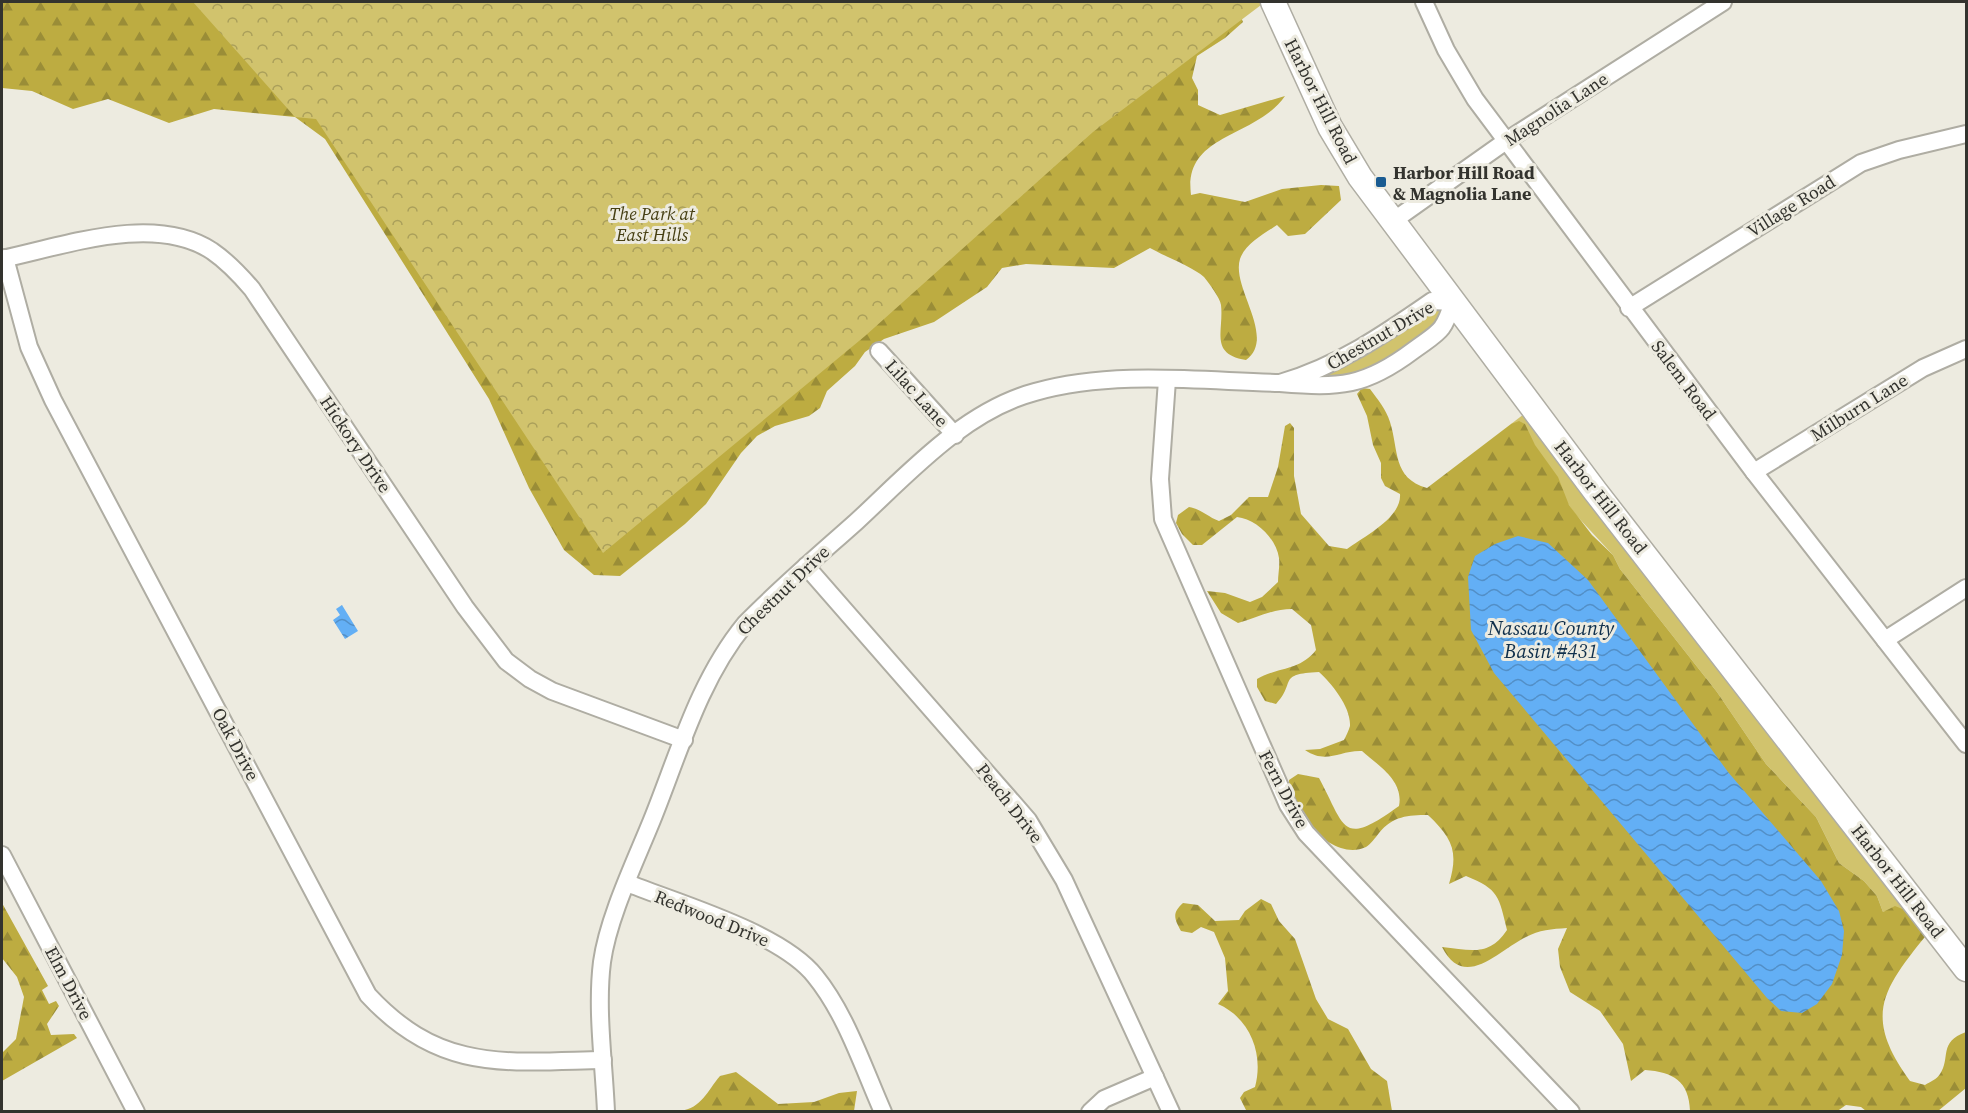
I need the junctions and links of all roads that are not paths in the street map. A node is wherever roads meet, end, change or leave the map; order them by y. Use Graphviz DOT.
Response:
graph roads {
  1 [pos="1273,2"];
  2 [pos="1424,2"];
  3 [pos="1723,2"];
  4 [pos="1966,134"];
  5 [pos="1506,141"];
  6 [pos="1393,221"];
  7 [pos="3,259"];
  8 [pos="1453,302"];
  9 [pos="1629,308"];
  10 [pos="1966,349"];
  11 [pos="879,351"];
  12 [pos="1167,380"];
  13 [pos="1280,383"];
  14 [pos="955,435"];
  15 [pos="1754,472"];
  16 [pos="806,567"];
  17 [pos="1966,588"];
  18 [pos="1885,640"];
  19 [pos="684,740"];
  20 [pos="1966,744"];
  21 [pos="2,856"];
  22 [pos="627,883"];
  23 [pos="1966,969"];
  24 [pos="603,1060"];
  25 [pos="1155,1077"];
  26 [pos="136,1112"];
  27 [pos="606,1112"];
  28 [pos="883,1112"];
  29 [pos="1090,1112"];
  30 [pos="1171,1112"];
  31 [pos="1571,1112"];
  1 -- 6 [label="street, Harbor Hill Road"];
  2 -- 5 [label="street, Salem Road"];
  3 -- 5 [label="street, Magnolia Lane"];
  4 -- 9 [label="street, Village Road"];
  5 -- 6 [label="street, Magnolia Lane"];
  5 -- 9 [label="street, Salem Road"];
  6 -- 8 [label="street, Harbor Hill Road"];
  7 -- 19 [label="street, Hickory Drive"];
  7 -- 24 [label="street, Oak Drive"];
  8 -- 13 [label="street, Chestnut Drive"];
  8 -- 13 [label="street, Chestnut Drive"];
  8 -- 23 [label="street, Harbor Hill Road"];
  9 -- 15 [label="street, Salem Road"];
  10 -- 15 [label="street, Milburn Lane"];
  11 -- 14 [label="street, Lilac Lane"];
  12 -- 13 [label="street, Chestnut Drive"];
  12 -- 14 [label="street, Chestnut Drive"];
  12 -- 31 [label="street, Fern Drive"];
  14 -- 16 [label="street, Chestnut Drive"];
  15 -- 18 [label="street, Salem Road"];
  16 -- 19 [label="street, Chestnut Drive"];
  16 -- 25 [label="street, Peach Drive"];
  17 -- 18 [label="street"];
  18 -- 20 [label="street, Salem Road"];
  19 -- 22 [label="street, Chestnut Drive"];
  21 -- 26 [label="street, Elm Drive"];
  22 -- 24 [label="street, Chestnut Drive"];
  22 -- 28 [label="street, Redwood Drive"];
  24 -- 27 [label="street, Chestnut Drive"];
  25 -- 29 [label="street"];
  25 -- 30 [label="street, Peach Drive"];
}
